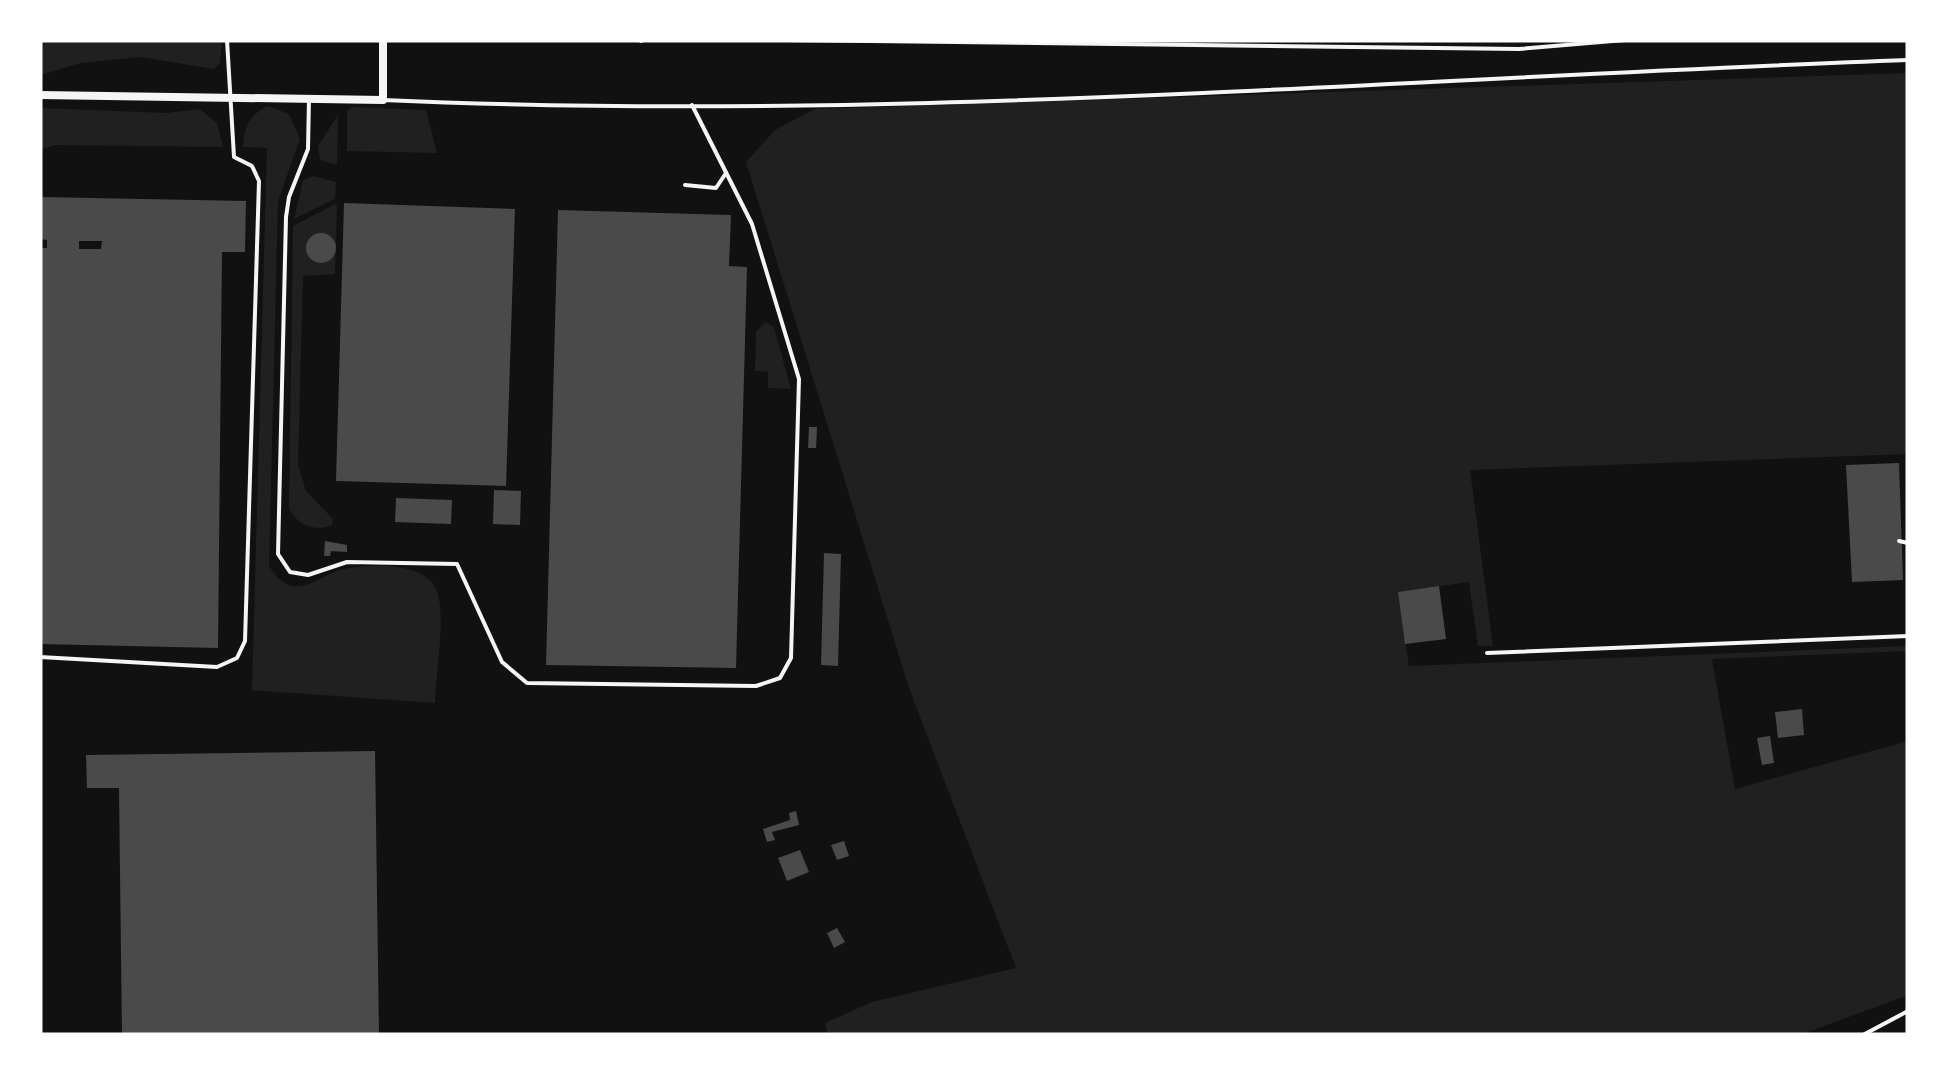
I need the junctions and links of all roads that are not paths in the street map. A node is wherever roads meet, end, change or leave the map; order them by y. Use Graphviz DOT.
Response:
graph roads {
  1 [pos="228,40"];
  2 [pos="383,40"];
  3 [pos="785,40"];
  4 [pos="1351,40"];
  5 [pos="1625,40"];
  6 [pos="932,41"];
  7 [pos="991,42"];
  8 [pos="1351,48"];
  9 [pos="1908,60"];
  10 [pos="40,96"];
  11 [pos="234,98"];
  12 [pos="309,98"];
  13 [pos="382,100"];
  14 [pos="692,105"];
  15 [pos="726,171"];
  16 [pos="685,184"];
  17 [pos="1908,636"];
  18 [pos="1486,653"];
  19 [pos="40,658"];
  20 [pos="1908,1011"];
  21 [pos="1863,1035"];
  1 -- 11 [label="lane"];
  2 -- 13 [label="street"];
  3 -- 6 [label="lane"];
  4 -- 8 [label="lane"];
  5 -- 8 [label="lane"];
  6 -- 7 [label="lane"];
  7 -- 8 [label="lane"];
  9 -- 14 [label="lane"];
  10 -- 11 [label="street"];
  11 -- 12 [label="street"];
  11 -- 19 [label="lane"];
  12 -- 13 [label="street"];
  12 -- 15 [label="lane"];
  13 -- 14 [label="lane"];
  14 -- 15 [label="lane"];
  15 -- 16 [label="lane"];
  17 -- 18 [label="lane"];
  20 -- 21 [label="lane"];
}
